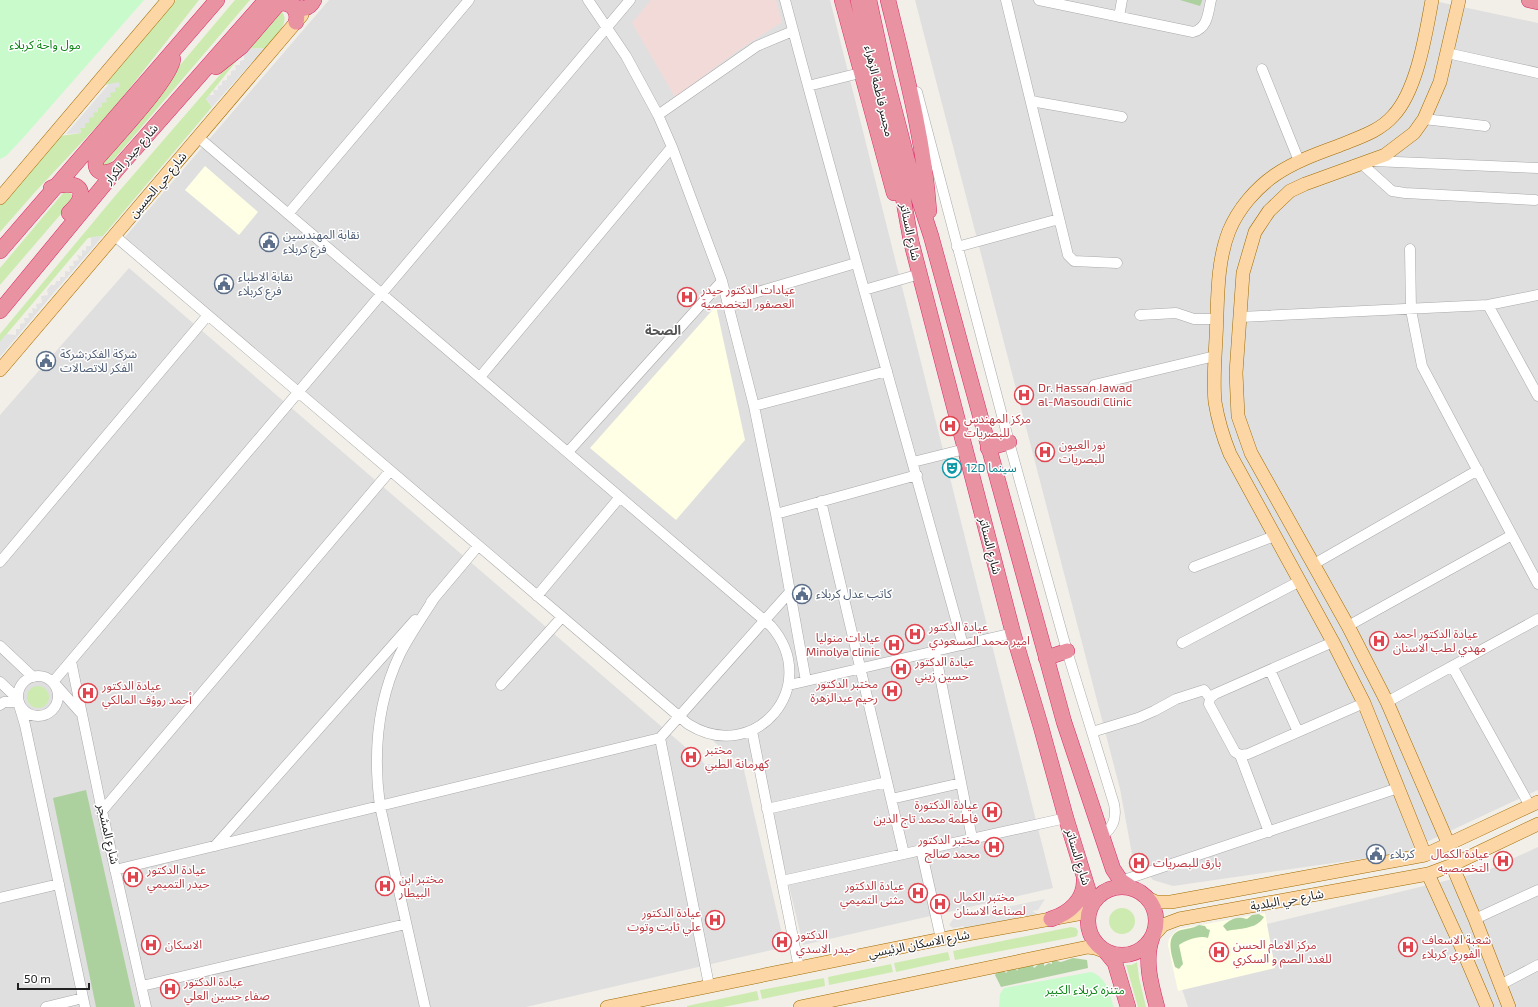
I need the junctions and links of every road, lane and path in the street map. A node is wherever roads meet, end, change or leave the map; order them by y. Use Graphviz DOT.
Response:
graph roads {
  1 [pos="168,0"];
  2 [pos="217,0"];
  3 [pos="266,0"];
  4 [pos="469,0"];
  5 [pos="588,0"];
  6 [pos="630,0"];
  7 [pos="785,0"];
  8 [pos="842,0"];
  9 [pos="858,0"];
  10 [pos="869,0"];
  11 [pos="888,0"];
  12 [pos="1006,0"];
  13 [pos="1039,0"];
  14 [pos="1122,0"];
  15 [pos="1211,0"];
  16 [pos="1432,0"];
  17 [pos="1459,0"];
  18 [pos="1529,0"];
  19 [pos="313,2"];
  20 [pos="1538,2"];
  21 [pos="291,4"];
  22 [pos="207,7"];
  23 [pos="1119,16"];
  24 [pos="296,22"];
  25 [pos="607,27"];
  26 [pos="793,31"];
  27 [pos="174,50"];
  28 [pos="1447,53"];
  29 [pos="905,68"];
  30 [pos="1262,69"];
  31 [pos="860,72"];
  32 [pos="1538,73"];
  33 [pos="194,83"];
  34 [pos="808,86"];
  35 [pos="1031,101"];
  36 [pos="658,115"];
  37 [pos="1122,117"];
  38 [pos="1424,119"];
  39 [pos="1485,126"];
  40 [pos="198,138"];
  41 [pos="672,148"];
  42 [pos="1299,161"];
  43 [pos="1366,162"];
  44 [pos="118,168"];
  45 [pos="1538,168"];
  46 [pos="906,180"];
  47 [pos="55,186"];
  48 [pos="2,193"];
  49 [pos="1535,200"];
  50 [pos="288,214"];
  51 [pos="1059,219"];
  52 [pos="115,236"];
  53 [pos="932,236"];
  54 [pos="0,241"];
  55 [pos="911,241"];
  56 [pos="957,247"];
  57 [pos="1410,249"];
  58 [pos="0,251"];
  59 [pos="856,263"];
  60 [pos="1117,263"];
  61 [pos="920,274"];
  62 [pos="722,281"];
  63 [pos="864,290"];
  64 [pos="381,294"];
  65 [pos="1538,295"];
  66 [pos="727,301"];
  67 [pos="5,305"];
  68 [pos="1488,305"];
  69 [pos="1411,310"];
  70 [pos="208,315"];
  71 [pos="1140,315"];
  72 [pos="1240,317"];
  73 [pos="1217,319"];
  74 [pos="1215,356"];
  75 [pos="0,370"];
  76 [pos="887,371"];
  77 [pos="480,377"];
  78 [pos="1094,385"];
  79 [pos="298,392"];
  80 [pos="1538,396"];
  81 [pos="754,406"];
  82 [pos="1009,442"];
  83 [pos="988,448"];
  84 [pos="965,449"];
  85 [pos="568,452"];
  86 [pos="913,462"];
  87 [pos="1478,470"];
  88 [pos="390,471"];
  89 [pos="917,475"];
  90 [pos="620,497"];
  91 [pos="821,501"];
  92 [pos="776,514"];
  93 [pos="1512,535"];
  94 [pos="1274,536"];
  95 [pos="478,546"];
  96 [pos="0,562"];
  97 [pos="1314,564"];
  98 [pos="1194,567"];
  99 [pos="1300,581"];
  100 [pos="1538,584"];
  101 [pos="789,593"];
  102 [pos="537,596"];
  103 [pos="435,597"];
  104 [pos="562,617"];
  105 [pos="1538,619"];
  106 [pos="765,620"];
  107 [pos="1348,626"];
  108 [pos="1013,634"];
  109 [pos="1333,642"];
  110 [pos="1182,643"];
  111 [pos="963,645"];
  112 [pos="0,646"];
  113 [pos="935,651"];
  114 [pos="1068,651"];
  115 [pos="1046,658"];
  116 [pos="70,661"];
  117 [pos="1452,666"];
  118 [pos="860,668"];
  119 [pos="1270,670"];
  120 [pos="33,676"];
  121 [pos="806,681"];
  122 [pos="0,682"];
  123 [pos="53,683"];
  124 [pos="501,685"];
  125 [pos="789,685"];
  126 [pos="1210,698"];
  127 [pos="18,702"];
  128 [pos="1387,702"];
  129 [pos="1364,703"];
  130 [pos="0,705"];
  131 [pos="82,715"];
  132 [pos="679,717"];
  133 [pos="1064,722"];
  134 [pos="1041,727"];
  135 [pos="752,731"];
  136 [pos="1092,732"];
  137 [pos="1298,732"];
  138 [pos="660,738"];
  139 [pos="1240,755"];
  140 [pos="1075,756"];
  141 [pos="1051,763"];
  142 [pos="887,782"];
  143 [pos="961,783"];
  144 [pos="1398,788"];
  145 [pos="891,799"];
  146 [pos="1534,804"];
  147 [pos="380,806"];
  148 [pos="767,809"];
  149 [pos="102,811"];
  150 [pos="1066,818"];
  151 [pos="1538,824"];
  152 [pos="1269,832"];
  153 [pos="1101,837"];
  154 [pos="972,838"];
  155 [pos="1449,845"];
  156 [pos="215,846"];
  157 [pos="921,850"];
  158 [pos="904,854"];
  159 [pos="1425,855"];
  160 [pos="1452,865"];
  161 [pos="115,870"];
  162 [pos="1323,873"];
  163 [pos="1084,874"];
  164 [pos="1428,874"];
  165 [pos="1304,877"];
  166 [pos="782,880"];
  167 [pos="58,884"];
  168 [pos="1125,884"];
  169 [pos="1538,890"];
  170 [pos="1328,893"];
  171 [pos="1310,896"];
  172 [pos="0,898"];
  173 [pos="1147,898"];
  174 [pos="1090,908"];
  175 [pos="1051,919"];
  176 [pos="1475,919"];
  177 [pos="406,924"];
  178 [pos="1152,937"];
  179 [pos="941,939"];
  180 [pos="1110,958"];
  181 [pos="1538,965"];
  182 [pos="799,968"];
  183 [pos="710,985"];
  184 [pos="1500,985"];
  185 [pos="142,986"];
  186 [pos="84,1002"];
  187 [pos="625,1005"];
  188 [pos="46,1007"];
  189 [pos="146,1007"];
  190 [pos="425,1007"];
  191 [pos="607,1007"];
  192 [pos="800,1007"];
  193 [pos="1128,1007"];
  194 [pos="1157,1007"];
  195 [pos="1487,1007"];
  196 [pos="1508,1007"];
  1 -- 48 [label="main road"];
  2 -- 22 [label="highway"];
  3 -- 33 [label="highway, شارع حيدر الكرار"];
  4 -- 50 [label="street"];
  5 -- 25 [label="street"];
  6 -- 25 [label="street"];
  7 -- 26 [label="street"];
  8 -- 31 [label="highway"];
  9 -- 46 [label="highway, مجسر فاطمة الزهراء"];
  10 -- 46 [label="highway, مجسر فاطمة الزهراء"];
  11 -- 29 [label="highway"];
  12 -- 35 [label="street"];
  13 -- 23 [label="street"];
  14 -- 23 [label="street"];
  15 -- 23 [label="street"];
  16 -- 42 [label="main road"];
  17 -- 28 [label="main road"];
  18 -- 20 [label="highway"];
  19 -- 21 [label="highway"];
  19 -- 24 [label="main road, شارع حي الحسين"];
  21 -- 24 [label="highway"];
  21 -- 33 [label="highway"];
  22 -- 27 [label="highway"];
  24 -- 40 [label="main road, شارع حي الحسين"];
  25 -- 36 [label="street"];
  25 -- 64 [label="street"];
  26 -- 34 [label="street"];
  26 -- 36 [label="street"];
  27 -- 44 [label="highway"];
  27 -- 47 [label="highway"];
  28 -- 32 [label="street"];
  28 -- 38 [label="main road"];
  29 -- 53 [label="highway"];
  29 -- 56 [label="street"];
  30 -- 42 [label="street"];
  31 -- 34 [label="street"];
  31 -- 55 [label="highway"];
  33 -- 44 [label="highway, شارع حيدر الكرار"];
  34 -- 59 [label="street"];
  35 -- 37 [label="street"];
  35 -- 51 [label="street"];
  36 -- 41 [label="street"];
  38 -- 39 [label="street"];
  38 -- 43 [label="main road"];
  40 -- 50 [label="street"];
  40 -- 52 [label="main road, شارع حي الحسين"];
  41 -- 62 [label="street"];
  41 -- 77 [label="street"];
  42 -- 73 [label="main road"];
  43 -- 45 [label="street"];
  43 -- 49 [label="street"];
  43 -- 72 [label="main road"];
  44 -- 67 [label="highway, شارع حيدر الكرار"];
  46 -- 53 [label="highway, شارع السناتر"];
  46 -- 55 [label="highway, شارع السناتر"];
  47 -- 54 [label="highway"];
  47 -- 58 [label="highway"];
  47 -- 67 [label="highway"];
  50 -- 64 [label="street"];
  51 -- 56 [label="street"];
  51 -- 60 [label="street"];
  52 -- 70 [label="street"];
  52 -- 75 [label="main road, شارع حي الحسين"];
  53 -- 83 [label="highway, شارع السناتر"];
  55 -- 61 [label="highway, شارع السناتر"];
  56 -- 82 [label="street"];
  57 -- 69 [label="street"];
  59 -- 63 [label="street"];
  59 -- 66 [label="street"];
  61 -- 63 [label="street"];
  61 -- 84 [label="highway, شارع السناتر"];
  62 -- 66 [label="street"];
  62 -- 85 [label="street"];
  63 -- 76 [label="street"];
  64 -- 77 [label="street"];
  64 -- 79 [label="street"];
  65 -- 68 [label="street"];
  66 -- 81 [label="street"];
  68 -- 69 [label="street"];
  68 -- 80 [label="street"];
  69 -- 72 [label="street"];
  69 -- 87 [label="street"];
  70 -- 79 [label="street"];
  70 -- 96 [label="street"];
  71 -- 73 [label="street"];
  72 -- 97 [label="main road"];
  73 -- 74 [label="main road"];
  74 -- 78 [label="street"];
  74 -- 94 [label="main road"];
  76 -- 81 [label="street"];
  76 -- 86 [label="street"];
  77 -- 85 [label="street"];
  79 -- 88 [label="street"];
  79 -- 116 [label="street"];
  81 -- 92 [label="street"];
  82 -- 83 [label="highway"];
  82 -- 114 [label="street"];
  83 -- 115 [label="highway, شارع السناتر"];
  84 -- 86 [label="street"];
  84 -- 108 [label="highway, شارع السناتر"];
  85 -- 90 [label="street"];
  86 -- 89 [label="street"];
  87 -- 93 [label="street"];
  87 -- 97 [label="street"];
  88 -- 95 [label="street"];
  88 -- 149 [label="street"];
  89 -- 91 [label="street"];
  89 -- 111 [label="street"];
  90 -- 102 [label="street"];
  90 -- 106 [label="street"];
  91 -- 92 [label="street"];
  91 -- 118 [label="street"];
  92 -- 101 [label="street"];
  93 -- 100 [label="street"];
  93 -- 107 [label="street"];
  94 -- 98 [label="street"];
  94 -- 99 [label="main road"];
  95 -- 102 [label="street"];
  95 -- 103 [label="street"];
  97 -- 107 [label="main road"];
  99 -- 109 [label="main road"];
  99 -- 110 [label="street"];
  101 -- 106 [label="street"];
  101 -- 121 [label="street"];
  102 -- 104 [label="street"];
  103 -- 147 [label="street"];
  103 -- 156 [label="street"];
  104 -- 124 [label="street"];
  104 -- 132 [label="street"];
  105 -- 117 [label="street"];
  106 -- 125 [label="street"];
  106 -- 132 [label="street"];
  107 -- 128 [label="main road"];
  108 -- 111 [label="street"];
  108 -- 134 [label="highway, شارع السناتر"];
  109 -- 119 [label="street"];
  109 -- 129 [label="main road"];
  111 -- 113 [label="street"];
  112 -- 120 [label="street"];
  113 -- 118 [label="street"];
  113 -- 143 [label="street"];
  114 -- 115 [label="highway"];
  114 -- 136 [label="street"];
  115 -- 133 [label="highway, شارع السناتر"];
  116 -- 123 [label="street"];
  116 -- 131 [label="street, شارع المشجر"];
  117 -- 128 [label="street"];
  117 -- 146 [label="street"];
  118 -- 121 [label="street"];
  118 -- 142 [label="street"];
  119 -- 126 [label="street"];
  119 -- 137 [label="street"];
  120 -- 123 [label="street"];
  120 -- 127 [label="street"];
  121 -- 125 [label="street"];
  122 -- 127 [label="street"];
  123 -- 127 [label="street"];
  123 -- 131 [label="street"];
  125 -- 135 [label="street"];
  126 -- 136 [label="street"];
  126 -- 139 [label="street"];
  127 -- 130 [label="street"];
  127 -- 167 [label="street"];
  128 -- 155 [label="main road"];
  129 -- 137 [label="street"];
  129 -- 144 [label="main road"];
  131 -- 149 [label="street, شارع المشجر"];
  132 -- 135 [label="street"];
  132 -- 138 [label="street"];
  133 -- 134 [label="highway"];
  133 -- 140 [label="highway, شارع السناتر"];
  134 -- 141 [label="highway, شارع السناتر"];
  135 -- 148 [label="street"];
  136 -- 153 [label="street"];
  137 -- 139 [label="street"];
  138 -- 147 [label="street"];
  138 -- 183 [label="street"];
  139 -- 152 [label="street"];
  140 -- 141 [label="highway"];
  140 -- 153 [label="highway, شارع السناتر"];
  141 -- 150 [label="highway, شارع السناتر"];
  142 -- 145 [label="street"];
  142 -- 148 [label="street"];
  143 -- 145 [label="street"];
  143 -- 154 [label="street"];
  144 -- 152 [label="street"];
  144 -- 159 [label="main road"];
  145 -- 158 [label="street"];
  146 -- 155 [label="main road"];
  147 -- 156 [label="street"];
  147 -- 177 [label="street"];
  148 -- 166 [label="street"];
  149 -- 161 [label="street, شارع المشجر"];
  150 -- 154 [label="street"];
  150 -- 163 [label="highway, شارع السناتر"];
  151 -- 160 [label="main road"];
  152 -- 168 [label="street"];
  153 -- 168 [label="highway, شارع السناتر"];
  154 -- 157 [label="street"];
  155 -- 159 [label="main road, شارع حي البلدية"];
  156 -- 161 [label="street"];
  157 -- 158 [label="street"];
  157 -- 179 [label="street"];
  158 -- 166 [label="street"];
  159 -- 162 [label="main road, شارع حي البلدية"];
  160 -- 164 [label="main road, شارع حي البلدية"];
  160 -- 176 [label="main road"];
  161 -- 185 [label="street, شارع المشجر"];
  162 -- 165 [label="main road, شارع حي البلدية"];
  162 -- 170 [label="main road"];
  163 -- 174 [label="highway, شارع السناتر"];
  163 -- 175 [label="highway"];
  164 -- 170 [label="main road, شارع حي البلدية"];
  164 -- 195 [label="main road"];
  165 -- 171 [label="main road"];
  165 -- 173 [label="main road, شارع حي البلدية"];
  166 -- 182 [label="street"];
  167 -- 172 [label="street"];
  167 -- 186 [label="street"];
  168 -- 173 [label="highway"];
  168 -- 174 [label="highway"];
  169 -- 176 [label="street"];
  170 -- 171 [label="main road, شارع حي البلدية"];
  171 -- 178 [label="main road, شارع حي البلدية"];
  173 -- 178 [label="highway"];
  174 -- 175 [label="main road, شارع الاسكان الرئيسي"];
  174 -- 180 [label="highway"];
  175 -- 179 [label="main road, شارع الاسكان الرئيسي"];
  176 -- 184 [label="main road"];
  177 -- 185 [label="street"];
  177 -- 190 [label="street"];
  178 -- 180 [label="highway"];
  178 -- 194 [label="highway"];
  179 -- 182 [label="main road, شارع الاسكان الرئيسي"];
  180 -- 192 [label="main road"];
  180 -- 193 [label="highway"];
  181 -- 184 [label="street"];
  182 -- 183 [label="main road, شارع الاسكان الرئيسي"];
  183 -- 187 [label="main road, شارع الاسكان الرئيسي"];
  184 -- 196 [label="main road"];
  185 -- 189 [label="street, شارع المشجر"];
  186 -- 188 [label="street"];
  187 -- 191 [label="main road, شارع الاسكان الرئيسي"];
}
